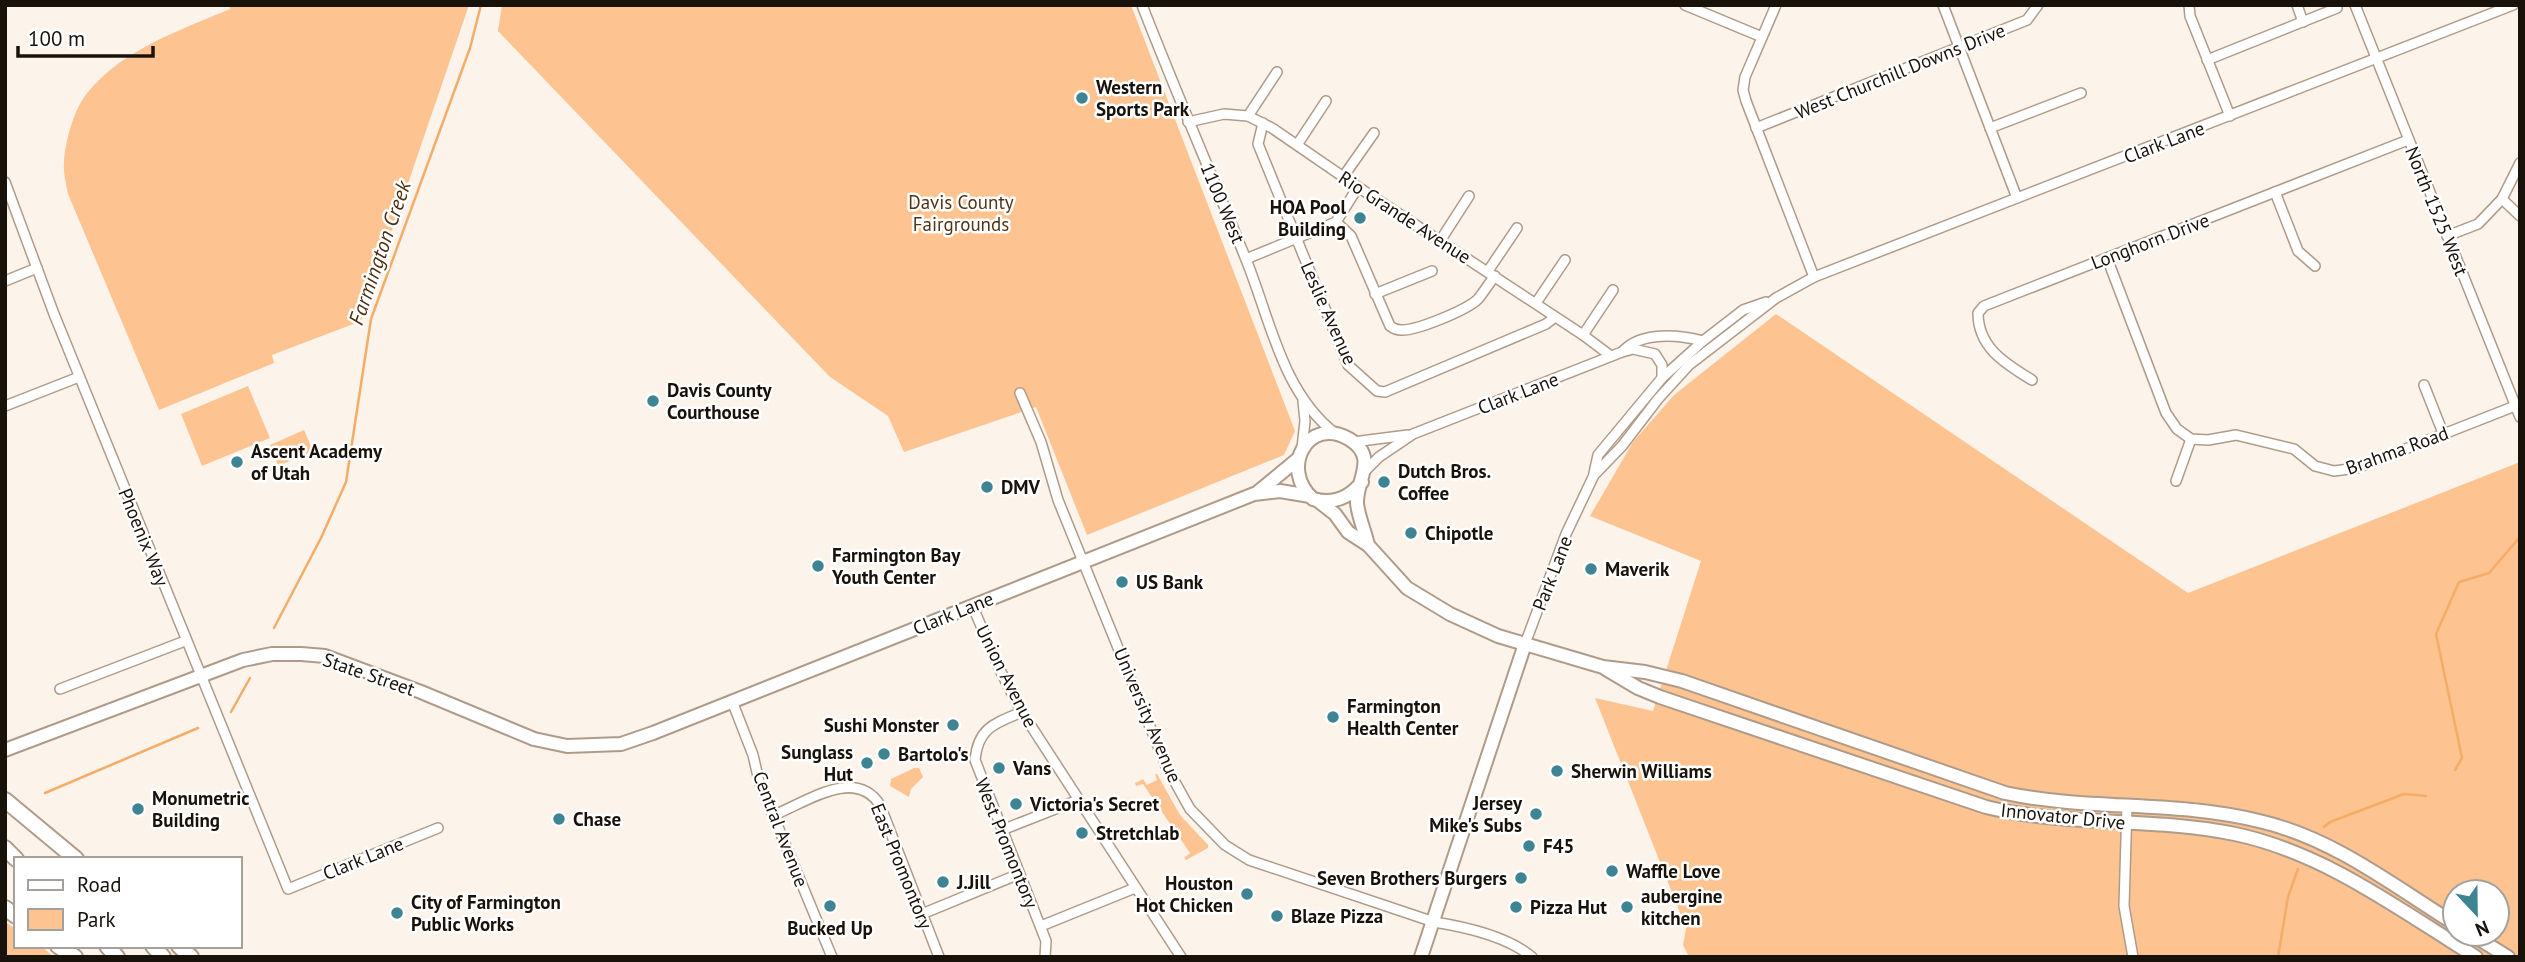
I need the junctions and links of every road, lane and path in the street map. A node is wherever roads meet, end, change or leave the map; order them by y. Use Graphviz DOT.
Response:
graph roads {
  1 [pos="1142,5"];
  2 [pos="1685,5"];
  3 [pos="1776,5"];
  4 [pos="1943,5"];
  5 [pos="2038,5"];
  6 [pos="2189,5"];
  7 [pos="2297,5"];
  8 [pos="2355,5"];
  9 [pos="2513,5"];
  10 [pos="2337,8"];
  11 [pos="2303,22"];
  12 [pos="1762,37"];
  13 [pos="1959,48"];
  14 [pos="2207,60"];
  15 [pos="2376,60"];
  16 [pos="1277,72"];
  17 [pos="2081,93"];
  18 [pos="1326,101"];
  19 [pos="1248,116"];
  20 [pos="2230,116"];
  21 [pos="1188,122"];
  22 [pos="1263,123"];
  23 [pos="1756,128"];
  24 [pos="1990,128"];
  25 [pos="1374,133"];
  26 [pos="2408,140"];
  27 [pos="1297,145"];
  28 [pos="2520,163"];
  29 [pos="1343,177"];
  30 [pos="5,182"];
  31 [pos="1358,187"];
  32 [pos="2275,192"];
  33 [pos="1469,196"];
  34 [pos="2017,198"];
  35 [pos="2502,199"];
  36 [pos="2520,216"];
  37 [pos="1336,222"];
  38 [pos="1517,228"];
  39 [pos="2447,236"];
  40 [pos="1297,240"];
  41 [pos="1440,241"];
  42 [pos="2107,258"];
  43 [pos="1246,259"];
  44 [pos="1565,260"];
  45 [pos="2315,266"];
  46 [pos="37,268"];
  47 [pos="1432,271"];
  48 [pos="1491,274"];
  49 [pos="1814,277"];
  50 [pos="5,281"];
  51 [pos="1613,290"];
  52 [pos="1375,294"];
  53 [pos="1776,298"];
  54 [pos="1536,303"];
  55 [pos="1555,317"];
  56 [pos="1583,335"];
  57 [pos="1703,341"];
  58 [pos="1622,352"];
  59 [pos="1611,356"];
  60 [pos="79,377"];
  61 [pos="1662,377"];
  62 [pos="2032,380"];
  63 [pos="2424,385"];
  64 [pos="1020,393"];
  65 [pos="1303,401"];
  66 [pos="2515,406"];
  67 [pos="5,407"];
  68 [pos="2520,417"];
  69 [pos="2444,433"];
  70 [pos="1413,434"];
  71 [pos="1337,435"];
  72 [pos="2191,439"];
  73 [pos="1353,442"];
  74 [pos="1300,454"];
  75 [pos="1594,475"];
  76 [pos="1364,476"];
  77 [pos="2176,481"];
  78 [pos="1254,494"];
  79 [pos="1314,498"];
  80 [pos="1368,545"];
  81 [pos="1084,560"];
  82 [pos="972,605"];
  83 [pos="185,640"];
  84 [pos="1525,644"];
  85 [pos="1603,667"];
  86 [pos="199,676"];
  87 [pos="60,689"];
  88 [pos="732,701"];
  89 [pos="1022,712"];
  90 [pos="653,733"];
  91 [pos="5,750"];
  92 [pos="1078,800"];
  93 [pos="5,802"];
  94 [pos="2127,806"];
  95 [pos="775,816"];
  96 [pos="2126,823"];
  97 [pos="438,828"];
  98 [pos="1002,830"];
  99 [pos="60,857"];
  100 [pos="74,857"];
  101 [pos="1019,874"];
  102 [pos="1135,888"];
  103 [pos="288,889"];
  104 [pos="922,914"];
  105 [pos="2441,915"];
  106 [pos="1434,922"];
  107 [pos="1041,926"];
  108 [pos="832,957"];
  109 [pos="939,957"];
  110 [pos="1045,957"];
  111 [pos="1181,957"];
  112 [pos="1421,957"];
  113 [pos="1532,957"];
  114 [pos="2133,957"];
  115 [pos="2476,957"];
  1 -- 21 [label="street, 1100 West"];
  2 -- 12 [label="street"];
  3 -- 12 [label="street"];
  4 -- 13 [label="street"];
  5 -- 13 [label="street, West Churchill Downs Drive"];
  6 -- 14 [label="street"];
  7 -- 11 [label="street"];
  8 -- 15 [label="street, North 1525 West"];
  9 -- 15 [label="street, Clark Lane"];
  10 -- 11 [label="street"];
  11 -- 14 [label="street"];
  12 -- 23 [label="street"];
  13 -- 23 [label="street, West Churchill Downs Drive"];
  13 -- 24 [label="street"];
  14 -- 20 [label="street"];
  15 -- 20 [label="street, Clark Lane"];
  15 -- 26 [label="street, North 1525 West"];
  16 -- 19 [label="street"];
  17 -- 24 [label="street"];
  18 -- 27 [label="street"];
  19 -- 21 [label="street, Rio Grande Avenue"];
  19 -- 22 [label="street, Rio Grande Avenue"];
  20 -- 34 [label="street, Clark Lane"];
  21 -- 43 [label="street, 1100 West"];
  22 -- 27 [label="street, Rio Grande Avenue"];
  22 -- 40 [label="street, Leslie Avenue"];
  23 -- 49 [label="street"];
  24 -- 34 [label="street"];
  25 -- 29 [label="street"];
  26 -- 32 [label="street, Longhorn Drive"];
  26 -- 39 [label="street, North 1525 West"];
  27 -- 29 [label="street, Rio Grande Avenue"];
  28 -- 35 [label="street"];
  29 -- 31 [label="street, Rio Grande Avenue"];
  30 -- 46 [label="street, Phoenix Way"];
  31 -- 37 [label="street"];
  31 -- 41 [label="street, Rio Grande Avenue"];
  32 -- 42 [label="street, Longhorn Drive"];
  32 -- 45 [label="street"];
  33 -- 41 [label="street"];
  34 -- 49 [label="street, Clark Lane"];
  35 -- 36 [label="street"];
  35 -- 39 [label="street"];
  37 -- 40 [label="street"];
  37 -- 52 [label="street"];
  38 -- 48 [label="street"];
  39 -- 66 [label="street, North 1525 West"];
  40 -- 43 [label="street"];
  40 -- 55 [label="street, Leslie Avenue"];
  41 -- 48 [label="street, Rio Grande Avenue"];
  42 -- 62 [label="street, Longhorn Drive"];
  42 -- 72 [label="street"];
  43 -- 65 [label="street, 1100 West"];
  44 -- 54 [label="street"];
  46 -- 50 [label="street"];
  46 -- 60 [label="street, Phoenix Way"];
  47 -- 52 [label="street"];
  48 -- 52 [label="street"];
  48 -- 54 [label="street, Rio Grande Avenue"];
  49 -- 53 [label="street, Park Lane"];
  51 -- 56 [label="street"];
  53 -- 57 [label="street"];
  53 -- 75 [label="street, Park Lane"];
  54 -- 55 [label="street, Rio Grande Avenue"];
  55 -- 56 [label="street, Rio Grande Avenue"];
  56 -- 59 [label="street, Rio Grande Avenue"];
  57 -- 58 [label="street, Clark Lane"];
  57 -- 61 [label="street"];
  58 -- 59 [label="street, Clark Lane"];
  58 -- 61 [label="street, Clark Lane"];
  59 -- 70 [label="street, Clark Lane"];
  60 -- 67 [label="street"];
  60 -- 83 [label="street, Phoenix Way"];
  61 -- 75 [label="street"];
  63 -- 69 [label="street"];
  64 -- 81 [label="street, University Avenue"];
  65 -- 71 [label="street, 1100 West"];
  65 -- 74 [label="street, 1100 West"];
  66 -- 68 [label="street, North 1525 West"];
  66 -- 69 [label="street, Brahma Road"];
  69 -- 72 [label="street, Brahma Road"];
  70 -- 73 [label="street, Clark Lane"];
  70 -- 76 [label="street, Clark Lane"];
  71 -- 73 [label="main road"];
  71 -- 74 [label="main road"];
  72 -- 77 [label="street"];
  73 -- 76 [label="main road"];
  74 -- 78 [label="main road, Clark Lane"];
  74 -- 79 [label="main road"];
  75 -- 84 [label="street, Park Lane"];
  76 -- 79 [label="main road"];
  76 -- 80 [label="main road"];
  78 -- 79 [label="main road, Clark Lane"];
  78 -- 81 [label="main road, Clark Lane"];
  79 -- 80 [label="main road"];
  80 -- 84 [label="main road"];
  81 -- 82 [label="main road, Clark Lane"];
  81 -- 106 [label="street, University Avenue"];
  82 -- 88 [label="main road, Clark Lane"];
  82 -- 89 [label="street, Union Avenue"];
  83 -- 86 [label="street, Phoenix Way"];
  83 -- 87 [label="street"];
  84 -- 85 [label="main road, Innovator Drive"];
  84 -- 106 [label="main road, Park Lane"];
  85 -- 94 [label="main road, Innovator Drive"];
  85 -- 96 [label="main road, Innovator Drive"];
  86 -- 90 [label="main road, State Street"];
  86 -- 91 [label="main road, State Street"];
  86 -- 103 [label="street, Phoenix Way"];
  88 -- 90 [label="main road, Clark Lane"];
  88 -- 95 [label="street, Central Avenue"];
  89 -- 92 [label="street, Union Avenue"];
  89 -- 98 [label="street, West Promontory"];
  92 -- 98 [label="street"];
  92 -- 102 [label="street, Union Avenue"];
  93 -- 99 [label="highway"];
  93 -- 100 [label="highway"];
  94 -- 96 [label="street"];
  94 -- 105 [label="main road, Innovator Drive"];
  95 -- 104 [label="street, East Promontory"];
  95 -- 108 [label="street, Central Avenue"];
  96 -- 114 [label="street"];
  96 -- 115 [label="main road, Innovator Drive"];
  97 -- 103 [label="street, Clark Lane"];
  98 -- 101 [label="street, West Promontory"];
  101 -- 104 [label="street"];
  101 -- 107 [label="street, West Promontory"];
  102 -- 107 [label="street"];
  102 -- 111 [label="street, Union Avenue"];
  104 -- 109 [label="street, East Promontory"];
  106 -- 112 [label="main road, Park Lane"];
  106 -- 113 [label="street, University Avenue"];
  107 -- 110 [label="street, West Promontory"];
}
